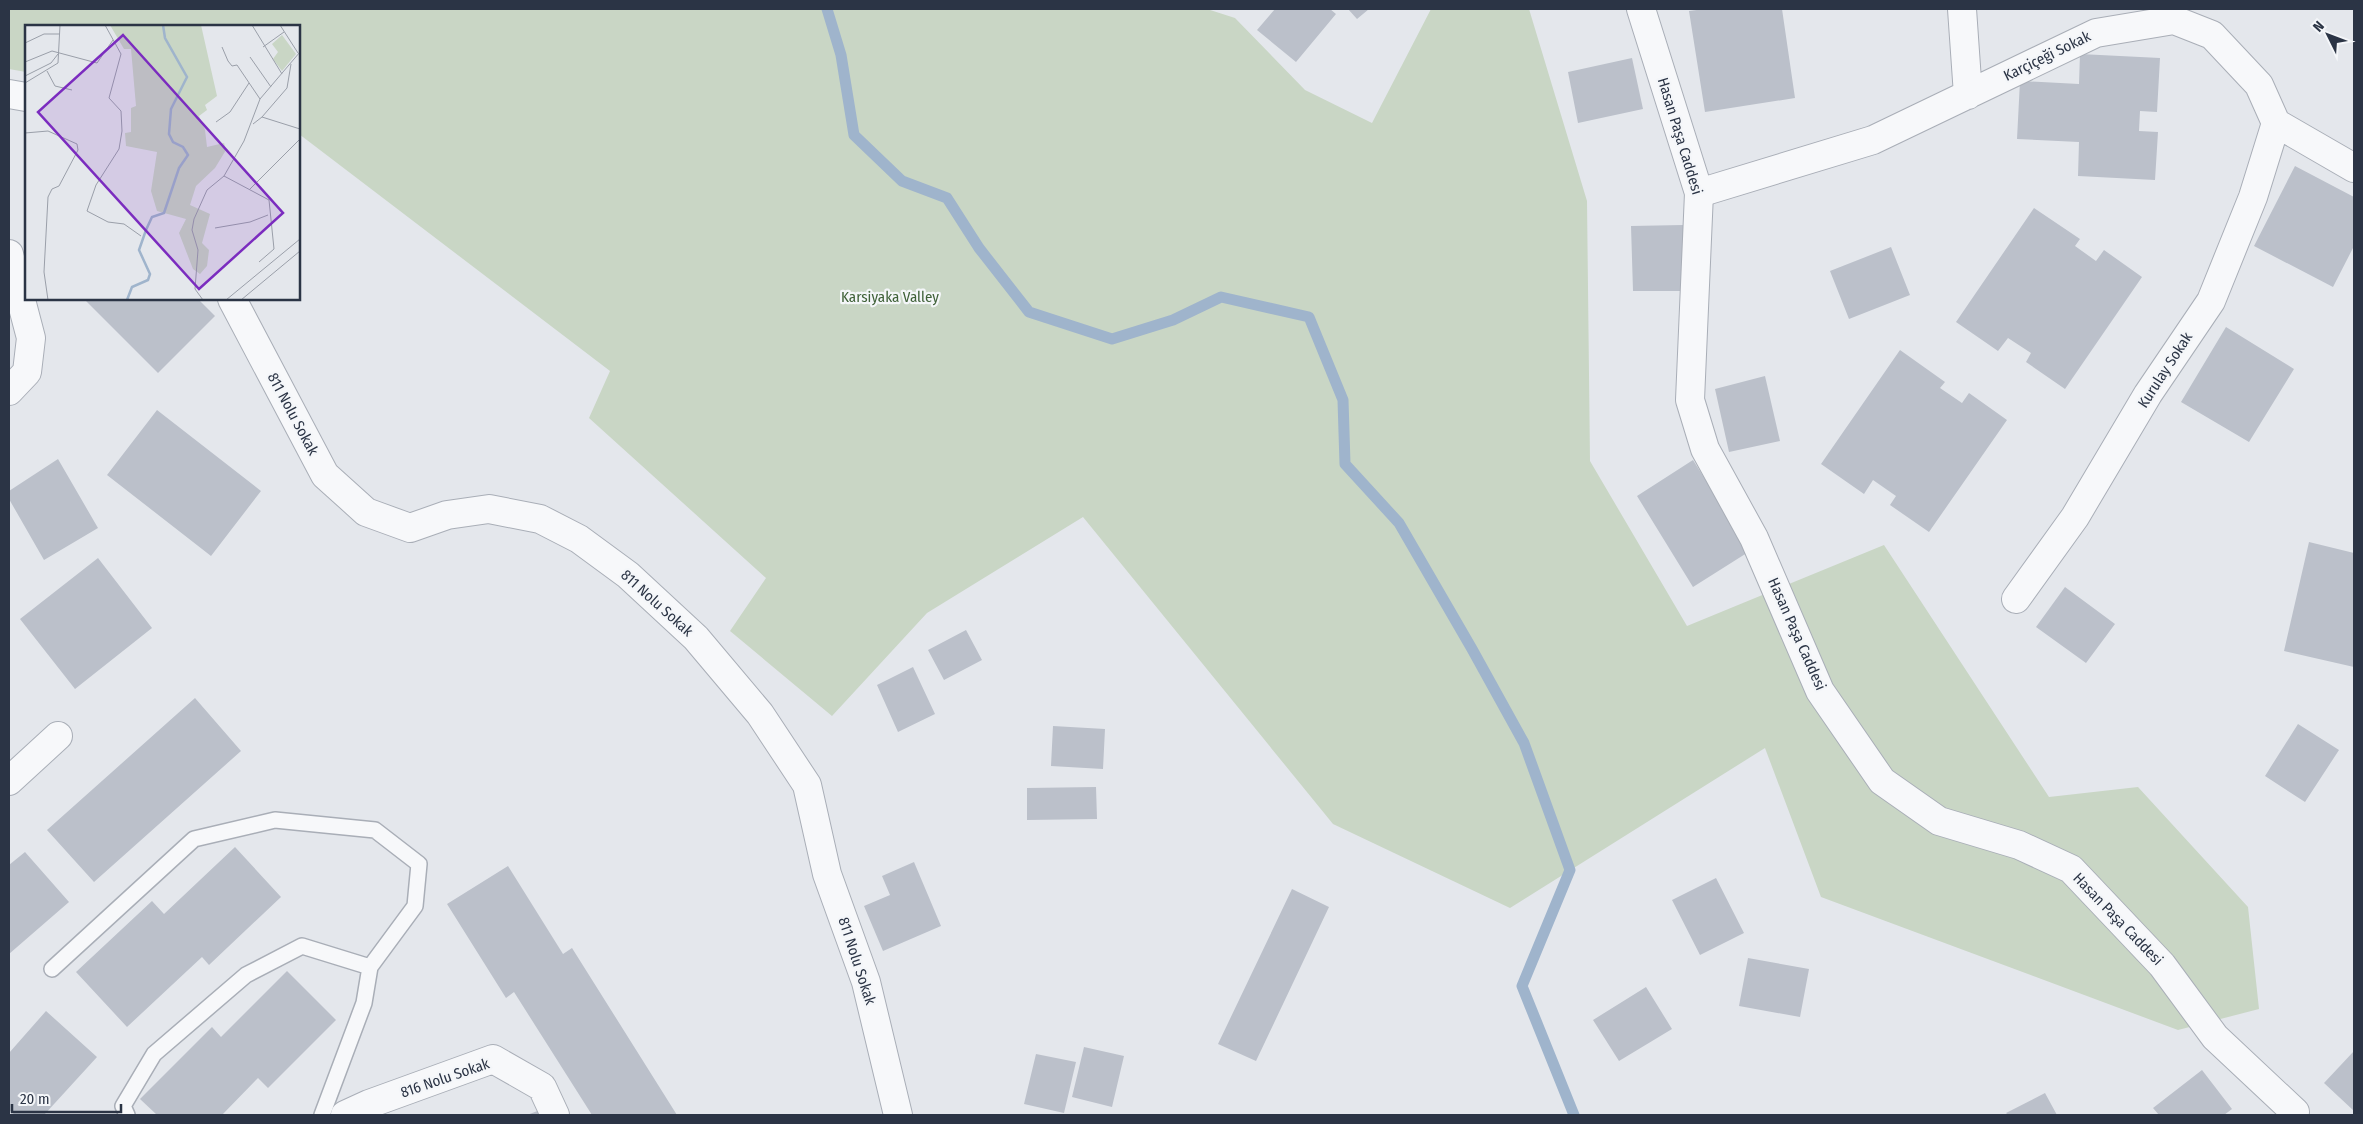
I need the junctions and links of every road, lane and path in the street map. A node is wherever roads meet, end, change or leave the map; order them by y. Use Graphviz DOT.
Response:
graph roads {
  1 [pos="1641,9"];
  2 [pos="1962,9"];
  3 [pos="9,94"];
  4 [pos="1968,95"];
  5 [pos="25,97"];
  6 [pos="2276,122"];
  7 [pos="2354,168"];
  8 [pos="1699,193"];
  9 [pos="9,254"];
  10 [pos="233,300"];
  11 [pos="9,391"];
  12 [pos="2016,599"];
  13 [pos="58,736"];
  14 [pos="9,781"];
  15 [pos="370,967"];
  16 [pos="52,970"];
  17 [pos="372,1110"];
  18 [pos="2298,1113"];
  19 [pos="127,1115"];
  20 [pos="322,1115"];
  21 [pos="345,1115"];
  22 [pos="555,1115"];
  23 [pos="898,1115"];
  1 -- 8 [label="street, Hasan Paşa Caddesi"];
  2 -- 4 [label="street"];
  3 -- 5 [label="street"];
  4 -- 6 [label="street, Karçiçeği Sokak"];
  4 -- 8 [label="street, Karçiçeği Sokak"];
  6 -- 7 [label="street"];
  6 -- 12 [label="street, Kurulay Sokak"];
  8 -- 18 [label="street, Hasan Paşa Caddesi"];
  9 -- 11 [label="street"];
  10 -- 23 [label="street, 811 Nolu Sokak"];
  13 -- 14 [label="street"];
  15 -- 16 [label="lane"];
  15 -- 19 [label="lane"];
  15 -- 20 [label="lane"];
  17 -- 21 [label="street, 816 Nolu Sokak"];
  17 -- 22 [label="street, 816 Nolu Sokak"];
}
